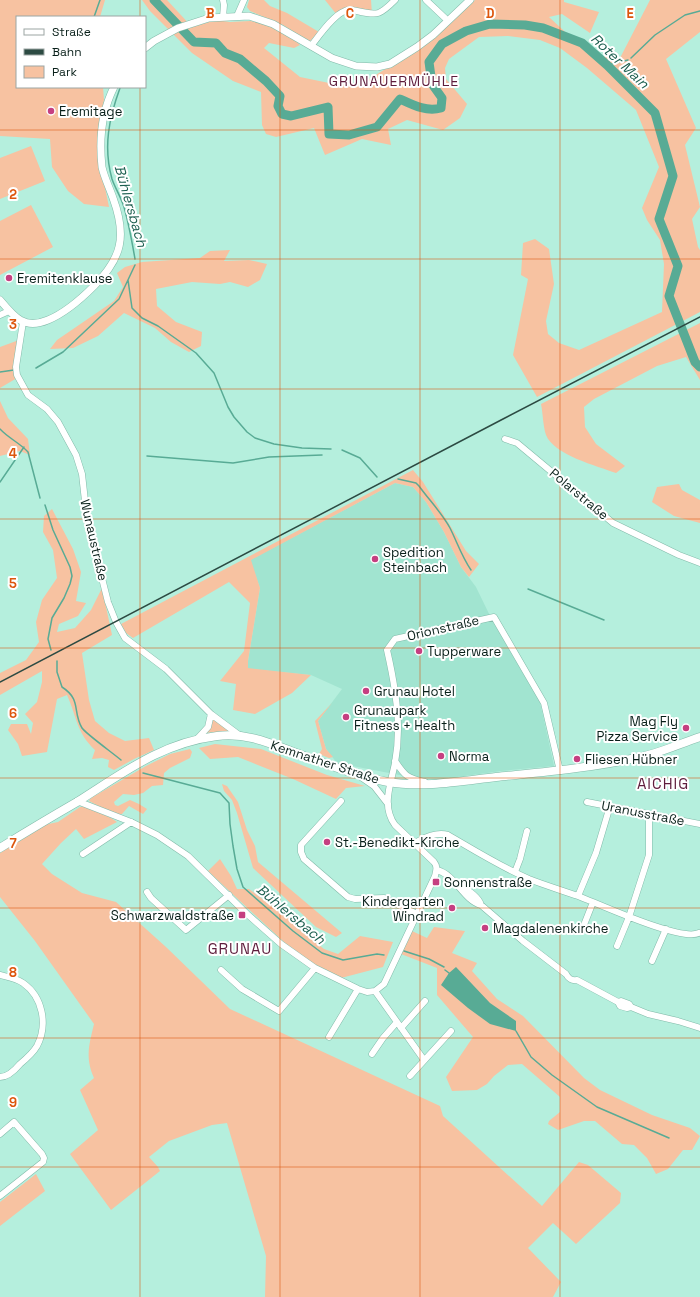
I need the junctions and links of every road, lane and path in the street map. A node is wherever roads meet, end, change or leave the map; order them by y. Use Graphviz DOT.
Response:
graph roads {
  1 [pos="223,0"];
  2 [pos="244,0"];
  3 [pos="395,0"];
  4 [pos="426,0"];
  5 [pos="470,0"];
  6 [pos="223,16"];
  7 [pos="237,16"];
  8 [pos="445,18"];
  9 [pos="311,46"];
  10 [pos="146,47"];
  11 [pos="114,88"];
  12 [pos="0,300"];
  13 [pos="9,311"];
  14 [pos="0,315"];
  15 [pos="23,322"];
  16 [pos="505,439"];
  17 [pos="700,563"];
  18 [pos="211,714"];
  19 [pos="239,735"];
  20 [pos="700,738"];
  21 [pos="197,739"];
  22 [pos="395,761"];
  23 [pos="560,771"];
  24 [pos="359,776"];
  25 [pos="390,782"];
  26 [pos="435,784"];
  27 [pos="77,801"];
  28 [pos="341,801"];
  29 [pos="587,802"];
  30 [pos="388,804"];
  31 [pos="610,806"];
  32 [pos="649,815"];
  33 [pos="131,822"];
  34 [pos="700,824"];
  35 [pos="527,831"];
  36 [pos="415,843"];
  37 [pos="0,848"];
  38 [pos="83,854"];
  39 [pos="437,870"];
  40 [pos="515,872"];
  41 [pos="147,892"];
  42 [pos="229,895"];
  43 [pos="578,896"];
  44 [pos="593,902"];
  45 [pos="417,914"];
  46 [pos="629,917"];
  47 [pos="582,930"];
  48 [pos="666,930"];
  49 [pos="700,932"];
  50 [pos="617,946"];
  51 [pos="652,961"];
  52 [pos="315,968"];
  53 [pos="221,970"];
  54 [pos="0,975"];
  55 [pos="358,989"];
  56 [pos="375,991"];
  57 [pos="425,1001"];
  58 [pos="397,1022"];
  59 [pos="401,1028"];
  60 [pos="700,1028"];
  61 [pos="450,1031"];
  62 [pos="329,1037"];
  63 [pos="372,1054"];
  64 [pos="424,1060"];
  65 [pos="410,1076"];
  66 [pos="0,1077"];
  67 [pos="0,1134"];
  68 [pos="0,1196"];
  1 -- 6 [label="street"];
  2 -- 7 [label="street"];
  3 -- 9 [label="street"];
  4 -- 8 [label="street"];
  5 -- 9 [label="street"];
  6 -- 7 [label="street"];
  6 -- 10 [label="street"];
  7 -- 9 [label="street"];
  11 -- 15 [label="street"];
  12 -- 13 [label="street"];
  13 -- 14 [label="street"];
  13 -- 15 [label="street"];
  15 -- 18 [label="street, Wunaustraße"];
  16 -- 17 [label="street, Polarstraße"];
  18 -- 19 [label="street, Wunaustraße"];
  18 -- 21 [label="street"];
  19 -- 21 [label="main road, Kemnather Straße"];
  19 -- 24 [label="main road, Kemnather Straße"];
  20 -- 23 [label="main road, Kemnather Straße"];
  21 -- 27 [label="main road, Kemnather Straße"];
  22 -- 23 [label="street, Orionstraße"];
  22 -- 25 [label="street, Orionstraße"];
  22 -- 26 [label="street"];
  23 -- 26 [label="main road, Kemnather Straße"];
  24 -- 25 [label="main road, Kemnather Straße"];
  24 -- 30 [label="street"];
  25 -- 26 [label="main road, Kemnather Straße"];
  25 -- 30 [label="street, Orionstraße"];
  27 -- 33 [label="street"];
  27 -- 37 [label="main road, Kemnather Straße"];
  28 -- 45 [label="street"];
  29 -- 31 [label="street, Uranusstraße"];
  30 -- 36 [label="street"];
  31 -- 32 [label="street, Uranusstraße"];
  31 -- 43 [label="street"];
  32 -- 34 [label="street, Uranusstraße"];
  32 -- 46 [label="street"];
  33 -- 38 [label="street"];
  33 -- 42 [label="street"];
  35 -- 40 [label="street"];
  36 -- 39 [label="street"];
  36 -- 40 [label="street"];
  39 -- 45 [label="street"];
  39 -- 60 [label="street"];
  40 -- 43 [label="street"];
  41 -- 42 [label="street"];
  42 -- 52 [label="street"];
  43 -- 44 [label="street"];
  44 -- 46 [label="street"];
  44 -- 47 [label="street"];
  45 -- 56 [label="street"];
  46 -- 48 [label="street"];
  46 -- 50 [label="street"];
  48 -- 49 [label="street"];
  48 -- 51 [label="street"];
  52 -- 53 [label="street"];
  52 -- 55 [label="street"];
  54 -- 66 [label="street"];
  55 -- 56 [label="street"];
  55 -- 62 [label="street"];
  56 -- 58 [label="street"];
  57 -- 59 [label="street"];
  58 -- 59 [label="street"];
  58 -- 63 [label="street"];
  59 -- 64 [label="street"];
  61 -- 64 [label="street"];
  64 -- 65 [label="street"];
  67 -- 68 [label="street"];
}
